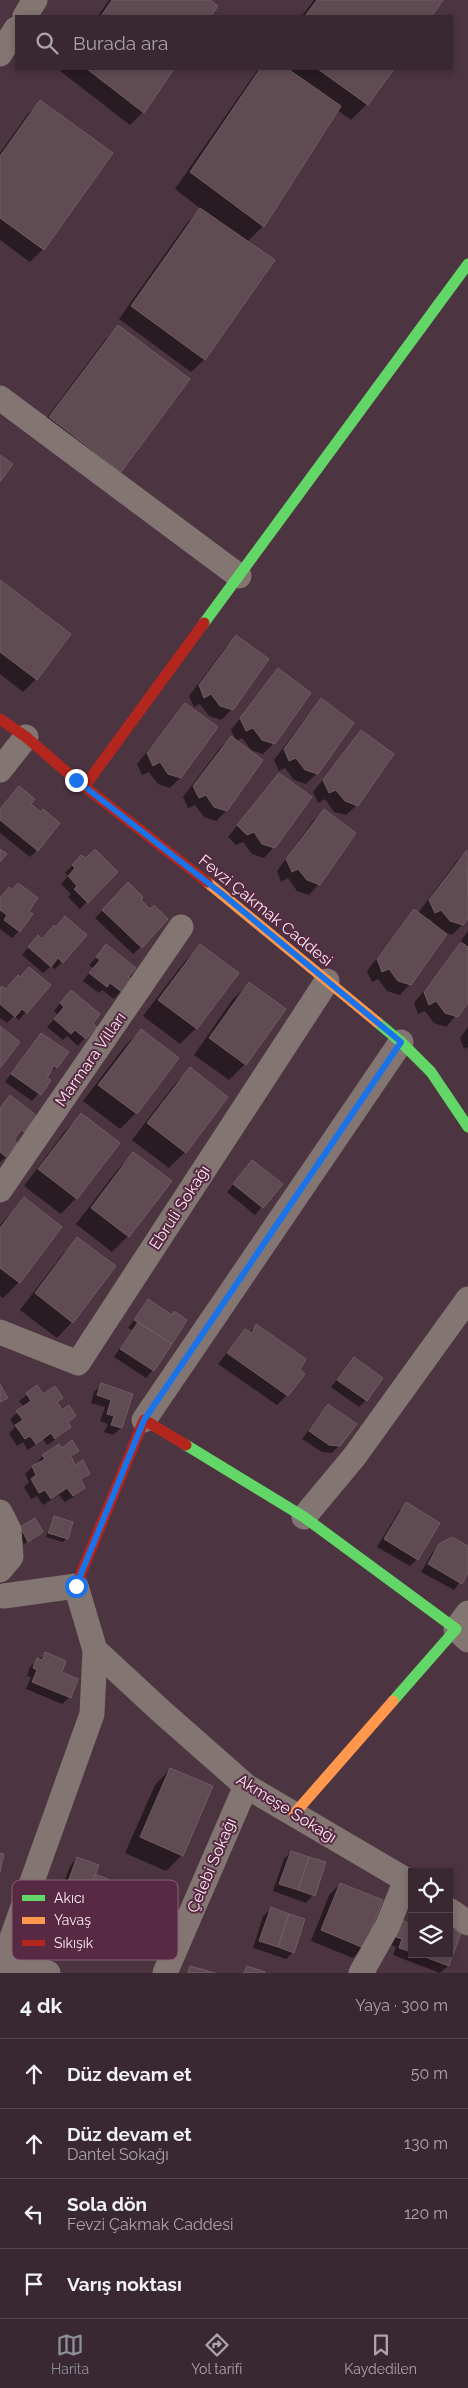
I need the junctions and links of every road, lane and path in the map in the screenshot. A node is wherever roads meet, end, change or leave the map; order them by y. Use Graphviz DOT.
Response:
graph roads {
  1 [pos="35,0"];
  2 [pos="26,15"];
  3 [pos="15,31"];
  4 [pos="0,54"];
  5 [pos="468,264"];
  6 [pos="0,398"];
  7 [pos="239,576"];
  8 [pos="0,719"];
  9 [pos="26,736"];
  10 [pos="0,770"];
  11 [pos="84,787"];
  12 [pos="181,927"];
  13 [pos="327,981"];
  14 [pos="401,1042"];
  15 [pos="468,1128"];
  16 [pos="0,1190"];
  17 [pos="468,1299"];
  18 [pos="0,1332"];
  19 [pos="144,1420"];
  20 [pos="0,1512"];
  21 [pos="304,1517"];
  22 [pos="0,1570"];
  23 [pos="76,1586"];
  24 [pos="1,1598"];
  25 [pos="464,1627"];
  26 [pos="95,1650"];
  27 [pos="246,1786"];
  28 [pos="294,1814"];
  29 [pos="33,1880"];
  30 [pos="408,1881"];
  31 [pos="408,1884"];
  32 [pos="453,1913"];
  33 [pos="468,1923"];
  34 [pos="12,1940"];
  35 [pos="178,1943"];
  36 [pos="171,1960"];
  37 [pos="3,1965"];
  38 [pos="48,1973"];
  39 [pos="165,1973"];
  40 [pos="361,1973"];
  1 -- 2 [label="street"];
  3 -- 4 [label="street"];
  5 -- 7 [label="street"];
  6 -- 7 [label="street"];
  7 -- 11 [label="street"];
  8 -- 9 [label="street, Fevzi Çakmak Caddesi"];
  9 -- 10 [label="street"];
  9 -- 11 [label="street, Fevzi Çakmak Caddesi"];
  11 -- 13 [label="street, Fevzi Çakmak Caddesi"];
  12 -- 16 [label="street, Marmara Vilları"];
  13 -- 14 [label="street, Fevzi Çakmak Caddesi"];
  13 -- 18 [label="street, Ebruli Sokağı"];
  14 -- 15 [label="street, Fevzi Çakmak Caddesi"];
  14 -- 19 [label="street"];
  17 -- 21 [label="street"];
  19 -- 21 [label="street"];
  19 -- 23 [label="street"];
  20 -- 22 [label="street"];
  21 -- 25 [label="street"];
  23 -- 24 [label="street"];
  23 -- 26 [label="street"];
  25 -- 28 [label="street"];
  26 -- 27 [label="street, Akmeşe Sokağı"];
  26 -- 29 [label="street"];
  27 -- 28 [label="street, Akmeşe Sokağı"];
  27 -- 35 [label="street, Çelebi Sokağı"];
  28 -- 30 [label="street, Akmeşe Sokağı"];
  31 -- 40 [label="street, Akmeşe Sokağı"];
  32 -- 33 [label="street"];
  34 -- 37 [label="street"];
  36 -- 39 [label="street, Çelebi Sokağı"];
  37 -- 38 [label="street"];
}
